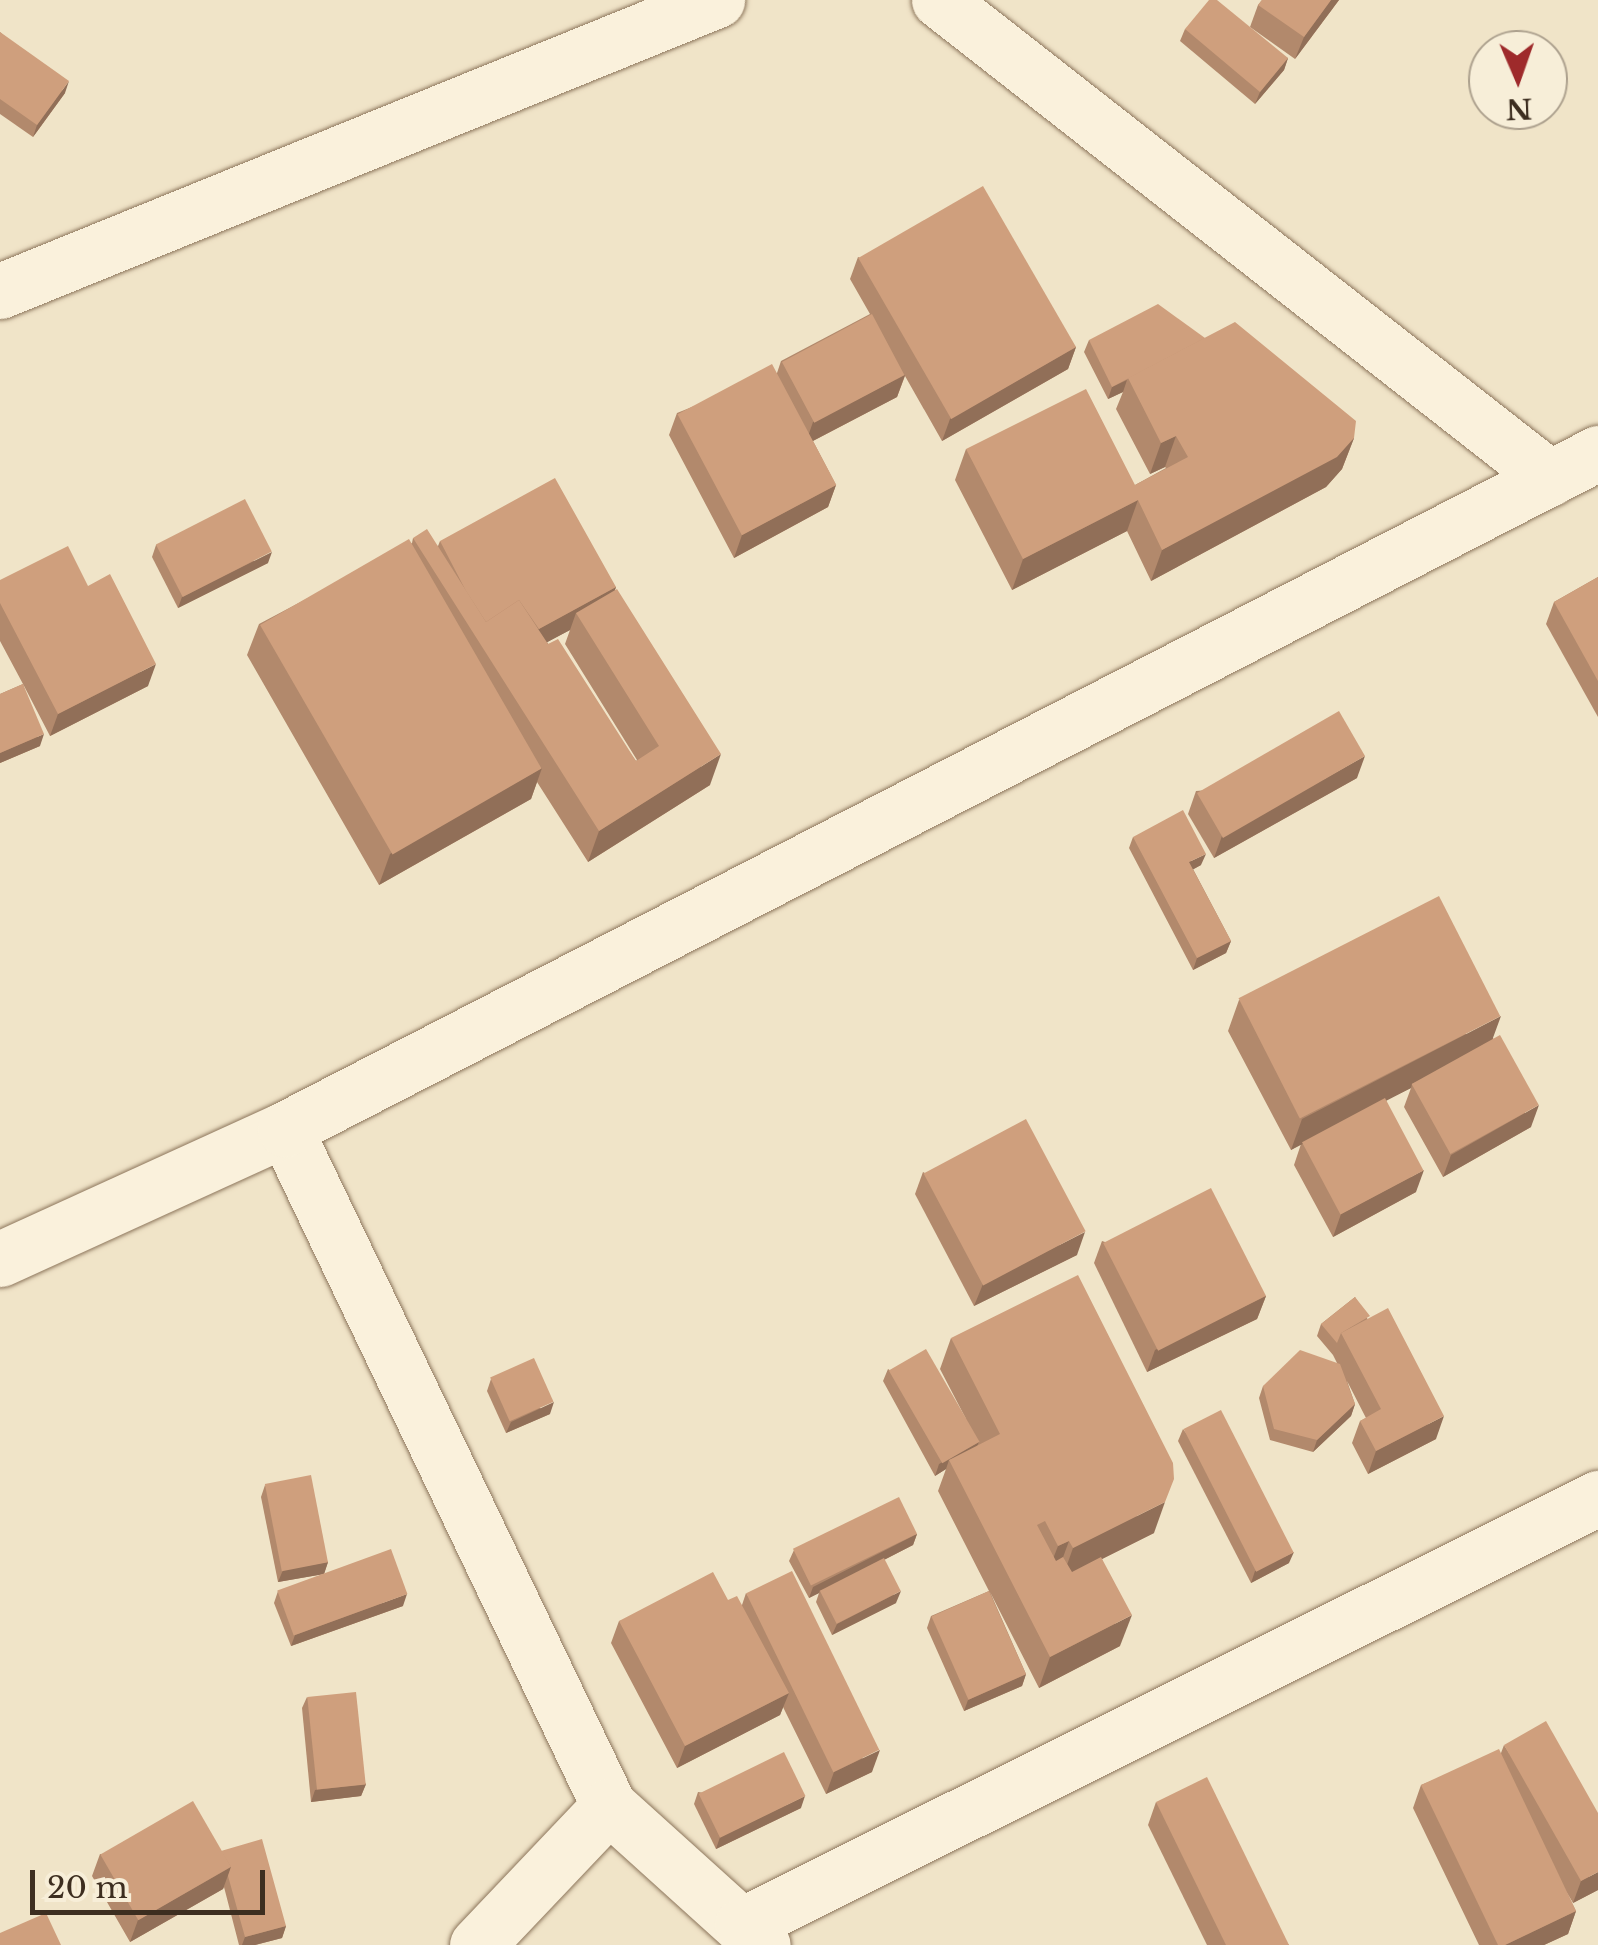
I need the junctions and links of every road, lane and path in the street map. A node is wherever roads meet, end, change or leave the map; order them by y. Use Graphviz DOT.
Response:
graph roads {
  1 [pos="717,0"];
  2 [pos="939,0"];
  3 [pos="0,291"];
  4 [pos="1598,453"];
  5 [pos="1550,478"];
  6 [pos="285,1129"];
  7 [pos="0,1258"];
  8 [pos="1598,1498"];
  9 [pos="609,1806"];
  10 [pos="753,1935"];
  11 [pos="477,1945"];
  1 -- 3 [label="street"];
  2 -- 5 [label="street"];
  4 -- 5 [label="street"];
  5 -- 6 [label="street"];
  6 -- 7 [label="street"];
  6 -- 9 [label="street"];
  8 -- 10 [label="street"];
  9 -- 10 [label="street"];
  9 -- 11 [label="street"];
}
